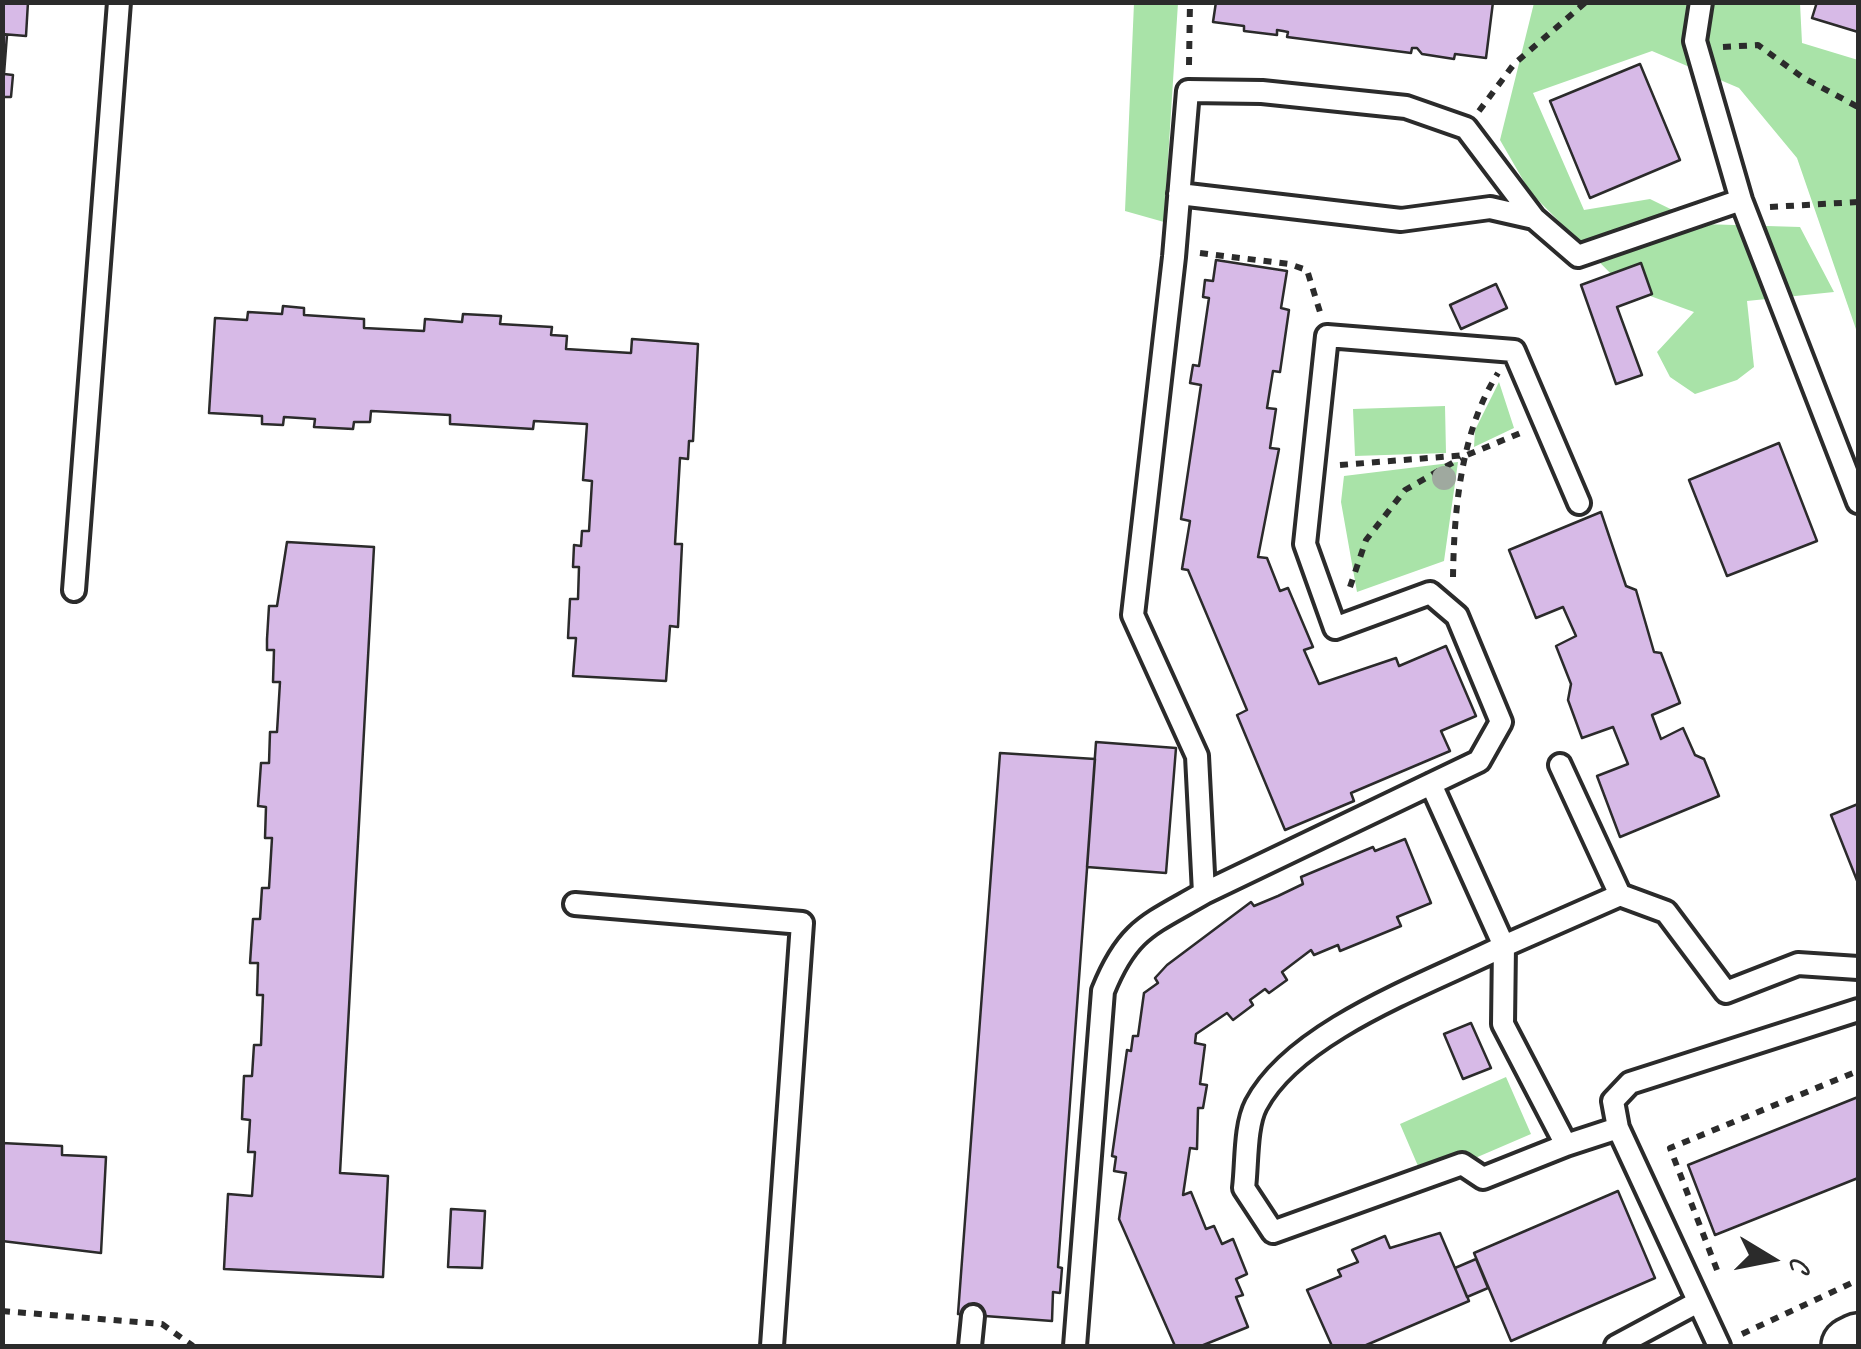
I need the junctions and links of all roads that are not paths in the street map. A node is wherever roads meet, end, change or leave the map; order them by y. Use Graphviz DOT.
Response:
graph roads {
  1 [pos="119,2"];
  2 [pos="1701,2"];
  3 [pos="1179,194"];
  4 [pos="1743,204"];
  5 [pos="1534,218"];
  6 [pos="1858,502"];
  7 [pos="1580,503"];
  8 [pos="74,590"];
  9 [pos="1560,765"];
  10 [pos="1431,784"];
  11 [pos="1204,892"];
  12 [pos="1620,895"];
  13 [pos="575,904"];
  14 [pos="1504,946"];
  15 [pos="1858,968"];
  16 [pos="1858,1010"];
  17 [pos="1618,1128"];
  18 [pos="1566,1145"];
  19 [pos="1698,1302"];
  20 [pos="973,1316"];
  21 [pos="1858,1342"];
  22 [pos="772,1346"];
  23 [pos="970,1346"];
  24 [pos="1074,1346"];
  25 [pos="1616,1346"];
  26 [pos="1719,1346"];
  27 [pos="1850,1346"];
  1 -- 8 [label="lane"];
  2 -- 4 [label="lane"];
  3 -- 5 [label="lane"];
  3 -- 5 [label="lane"];
  3 -- 11 [label="lane"];
  4 -- 5 [label="lane"];
  4 -- 6 [label="lane"];
  7 -- 10 [label="lane"];
  9 -- 12 [label="lane"];
  10 -- 11 [label="lane"];
  10 -- 14 [label="lane"];
  11 -- 24 [label="lane"];
  12 -- 14 [label="lane"];
  12 -- 15 [label="lane"];
  13 -- 22 [label="lane"];
  14 -- 18 [label="lane"];
  14 -- 18 [label="lane"];
  16 -- 17 [label="lane"];
  17 -- 18 [label="lane"];
  17 -- 19 [label="lane"];
  19 -- 25 [label="lane"];
  19 -- 26 [label="lane"];
  20 -- 23 [label="lane"];
  21 -- 27 [label="street"];
}
